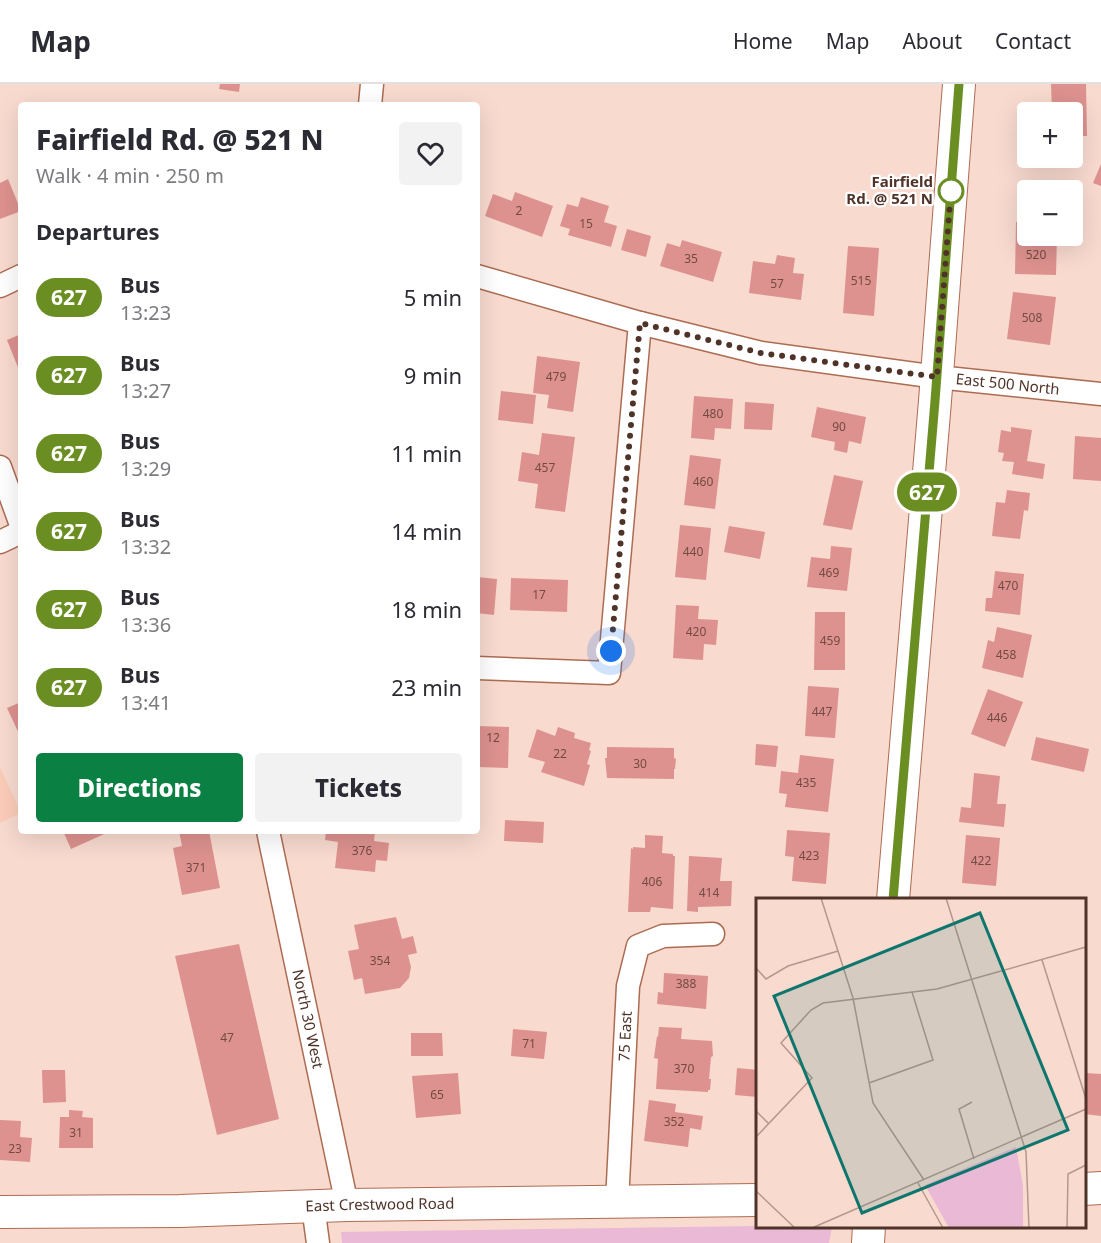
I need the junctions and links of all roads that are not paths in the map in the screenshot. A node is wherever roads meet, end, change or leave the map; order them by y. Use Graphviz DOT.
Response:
graph roads {
  1 [pos="372,84"];
  2 [pos="959,84"];
  3 [pos="370,102"];
  4 [pos="18,277"];
  5 [pos="485,279"];
  6 [pos="0,286"];
  7 [pos="640,323"];
  8 [pos="937,377"];
  9 [pos="1101,394"];
  10 [pos="0,467"];
  11 [pos="18,517"];
  12 [pos="18,533"];
  13 [pos="0,542"];
  14 [pos="480,668"];
  15 [pos="269,834"];
  16 [pos="893,898"];
  17 [pos="712,934"];
  18 [pos="1101,1188"];
  19 [pos="1086,1189"];
  20 [pos="756,1200"];
  21 [pos="616,1202"];
  22 [pos="347,1205"];
  23 [pos="313,1206"];
  24 [pos="0,1212"];
  25 [pos="869,1228"];
  26 [pos="318,1243"];
  27 [pos="868,1243"];
  1 -- 3 [label="street"];
  2 -- 8 [label="street"];
  4 -- 6 [label="street"];
  5 -- 7 [label="street, East 500 North"];
  7 -- 8 [label="street, East 500 North"];
  7 -- 14 [label="street"];
  8 -- 9 [label="street, East 500 North"];
  8 -- 16 [label="street"];
  10 -- 11 [label="street"];
  12 -- 13 [label="street"];
  15 -- 22 [label="street, North 30 West"];
  17 -- 21 [label="street, 75 East"];
  18 -- 19 [label="street"];
  20 -- 21 [label="street, East Crestwood Road"];
  21 -- 22 [label="street, East Crestwood Road"];
  22 -- 23 [label="street, East Crestwood Road"];
  23 -- 24 [label="street, East Crestwood Road"];
  23 -- 26 [label="street"];
  25 -- 27 [label="street"];
}
